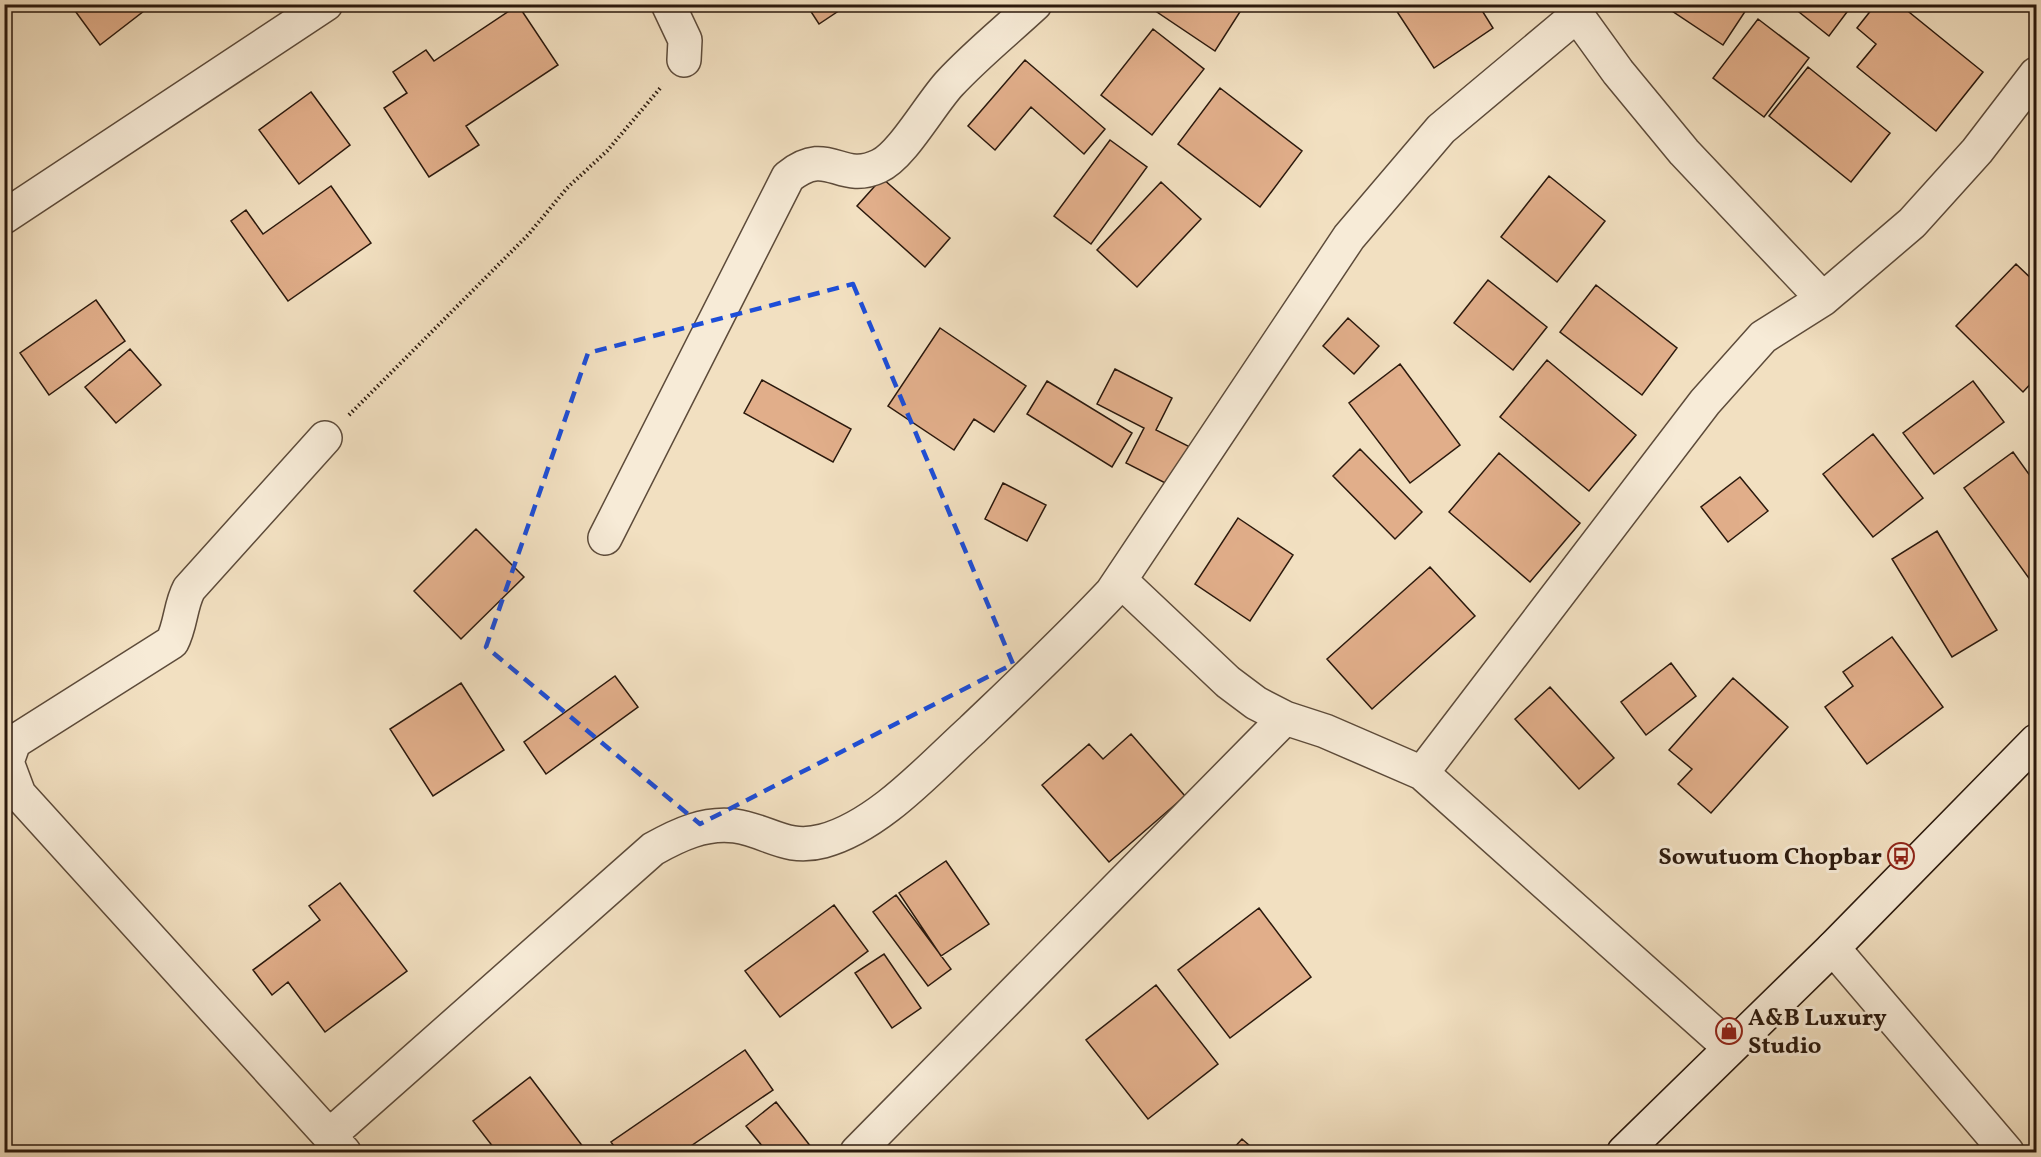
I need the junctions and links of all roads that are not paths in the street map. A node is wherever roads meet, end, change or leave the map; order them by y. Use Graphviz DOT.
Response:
graph roads {
  1 [pos="326,4"];
  2 [pos="668,4"];
  3 [pos="1035,4"];
  4 [pos="1573,10"];
  5 [pos="684,60"];
  6 [pos="2037,74"];
  7 [pos="4,217"];
  8 [pos="1823,299"];
  9 [pos="326,438"];
  10 [pos="605,538"];
  11 [pos="1121,581"];
  12 [pos="1285,718"];
  13 [pos="2037,741"];
  14 [pos="1422,773"];
  15 [pos="1833,948"];
  16 [pos="1729,1047"];
  17 [pos="337,1144"];
  18 [pos="857,1152"];
  19 [pos="1624,1152"];
  20 [pos="2007,1152"];
  1 -- 7 [label="street"];
  2 -- 5 [label="street"];
  3 -- 10 [label="street"];
  4 -- 8 [label="street"];
  4 -- 11 [label="street"];
  6 -- 8 [label="street"];
  8 -- 14 [label="street"];
  9 -- 17 [label="street"];
  11 -- 12 [label="street"];
  11 -- 17 [label="street"];
  12 -- 14 [label="street"];
  12 -- 18 [label="street"];
  13 -- 15 [label="street"];
  14 -- 16 [label="street"];
  15 -- 16 [label="street"];
  15 -- 20 [label="street"];
  16 -- 19 [label="street"];
}
